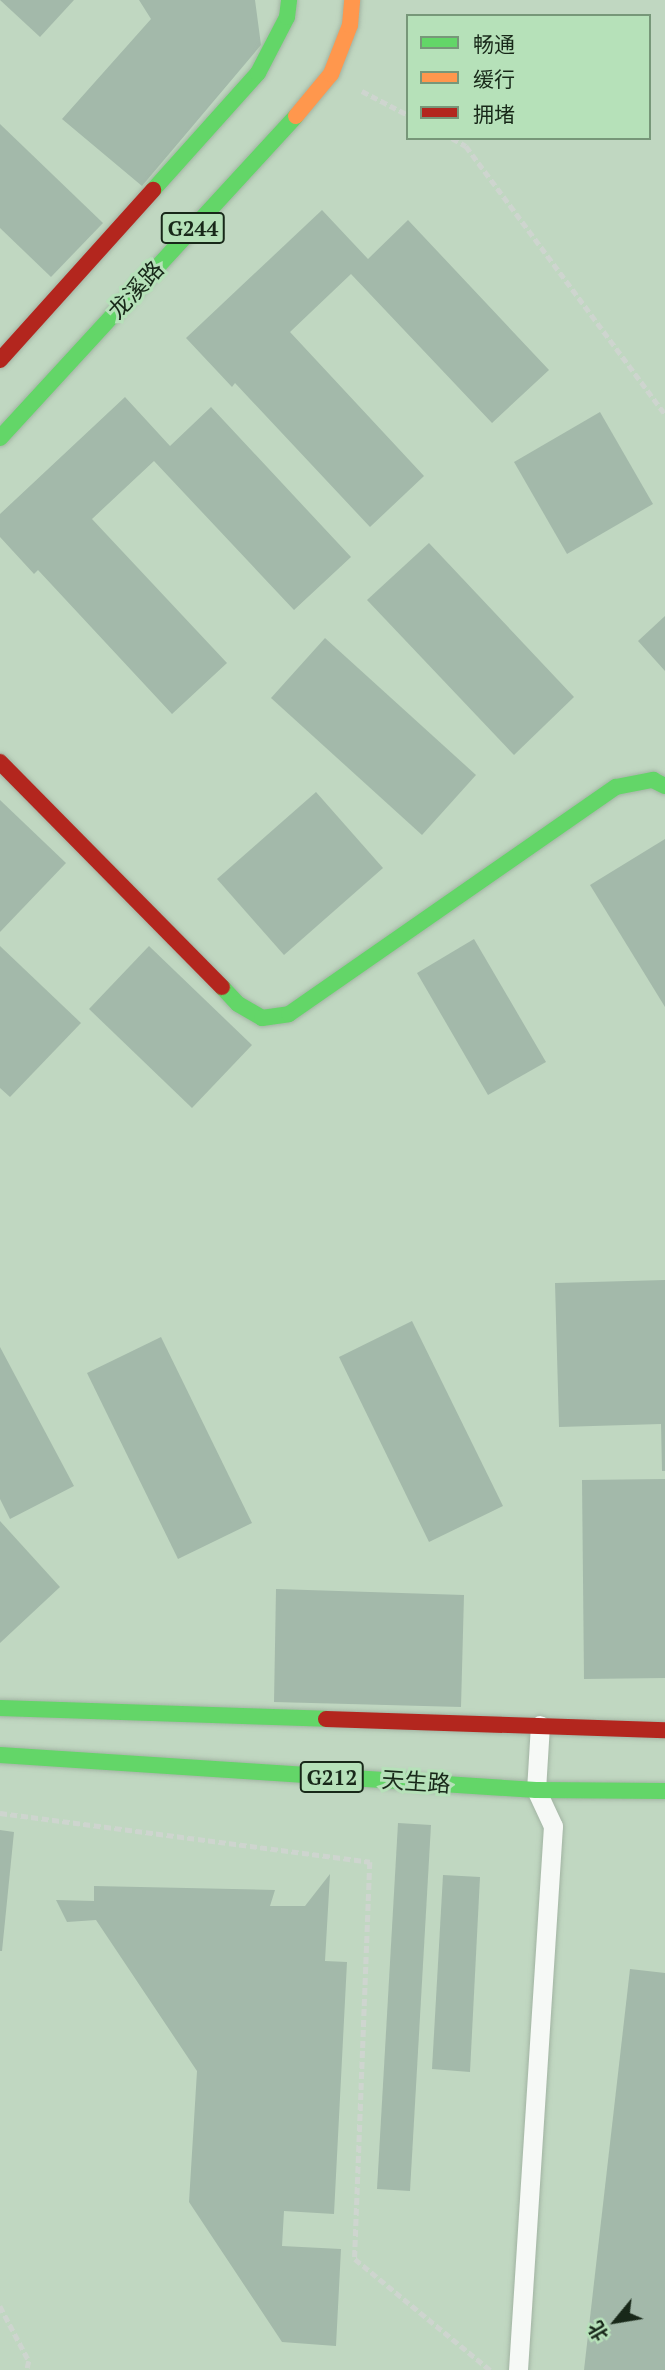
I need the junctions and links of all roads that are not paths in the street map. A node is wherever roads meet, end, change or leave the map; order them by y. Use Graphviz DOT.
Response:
graph roads {
  1 [pos="289,0"];
  2 [pos="352,0"];
  3 [pos="0,360"];
  4 [pos="0,438"];
  5 [pos="0,762"];
  6 [pos="665,786"];
  7 [pos="0,1707"];
  8 [pos="540,1725"];
  9 [pos="665,1730"];
  10 [pos="0,1755"];
  11 [pos="536,1790"];
  12 [pos="665,1791"];
  13 [pos="518,2370"];
  1 -- 3 [label="main road, G244"];
  2 -- 4 [label="main road, 龙溪路 / G244"];
  5 -- 6 [label="main road"];
  7 -- 8 [label="main road"];
  8 -- 9 [label="main road"];
  8 -- 11 [label="lane"];
  10 -- 11 [label="main road, 天生路 / G212"];
  11 -- 12 [label="main road, 天生路 / G212"];
  11 -- 13 [label="lane"];
}
